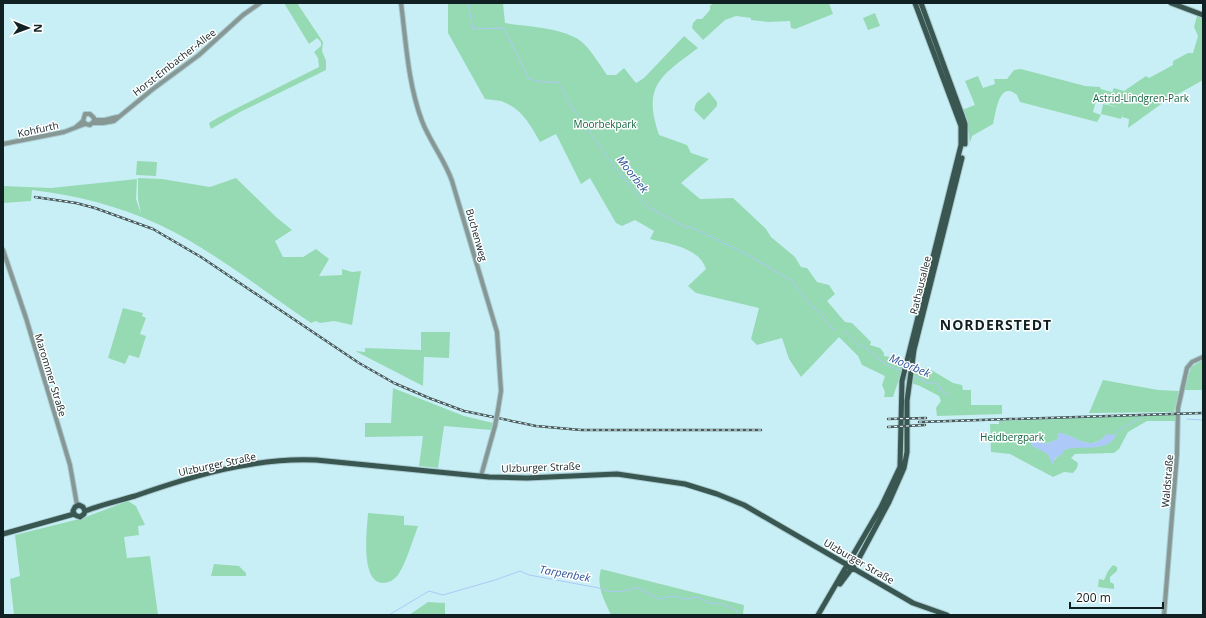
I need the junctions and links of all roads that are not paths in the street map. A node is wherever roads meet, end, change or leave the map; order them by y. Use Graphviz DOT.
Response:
graph roads {
  1 [pos="260,3"];
  2 [pos="401,3"];
  3 [pos="915,3"];
  4 [pos="921,3"];
  5 [pos="1171,3"];
  6 [pos="1203,15"];
  7 [pos="93,121"];
  8 [pos="84,122"];
  9 [pos="3,144"];
  10 [pos="3,250"];
  11 [pos="1203,357"];
  12 [pos="481,476"];
  13 [pos="77,505"];
  14 [pos="85,511"];
  15 [pos="74,514"];
  16 [pos="3,534"];
  17 [pos="850,567"];
  18 [pos="818,615"];
  19 [pos="947,615"];
  20 [pos="1164,615"];
  1 -- 7 [label="street, Horst-Embacher-Allee"];
  2 -- 12 [label="street, Buchenweg, bridge"];
  3 -- 17 [label="main road, Rathausallee"];
  4 -- 17 [label="main road, Rathausallee"];
  5 -- 6 [label="main road"];
  7 -- 8 [label="street, Kohfurth"];
  7 -- 8 [label="street"];
  8 -- 9 [label="street, Kohfurth"];
  10 -- 13 [label="street, Marommer Straße"];
  11 -- 20 [label="street, Waldstraße"];
  12 -- 14 [label="main road, Ulzburger Straße"];
  12 -- 17 [label="main road, Ulzburger Straße"];
  13 -- 14 [label="main road"];
  13 -- 15 [label="main road"];
  14 -- 15 [label="main road, Ulzburger Straße"];
  15 -- 16 [label="main road, Ulzburger Straße"];
  17 -- 18 [label="main road"];
  17 -- 19 [label="main road, Ulzburger Straße"];
}
